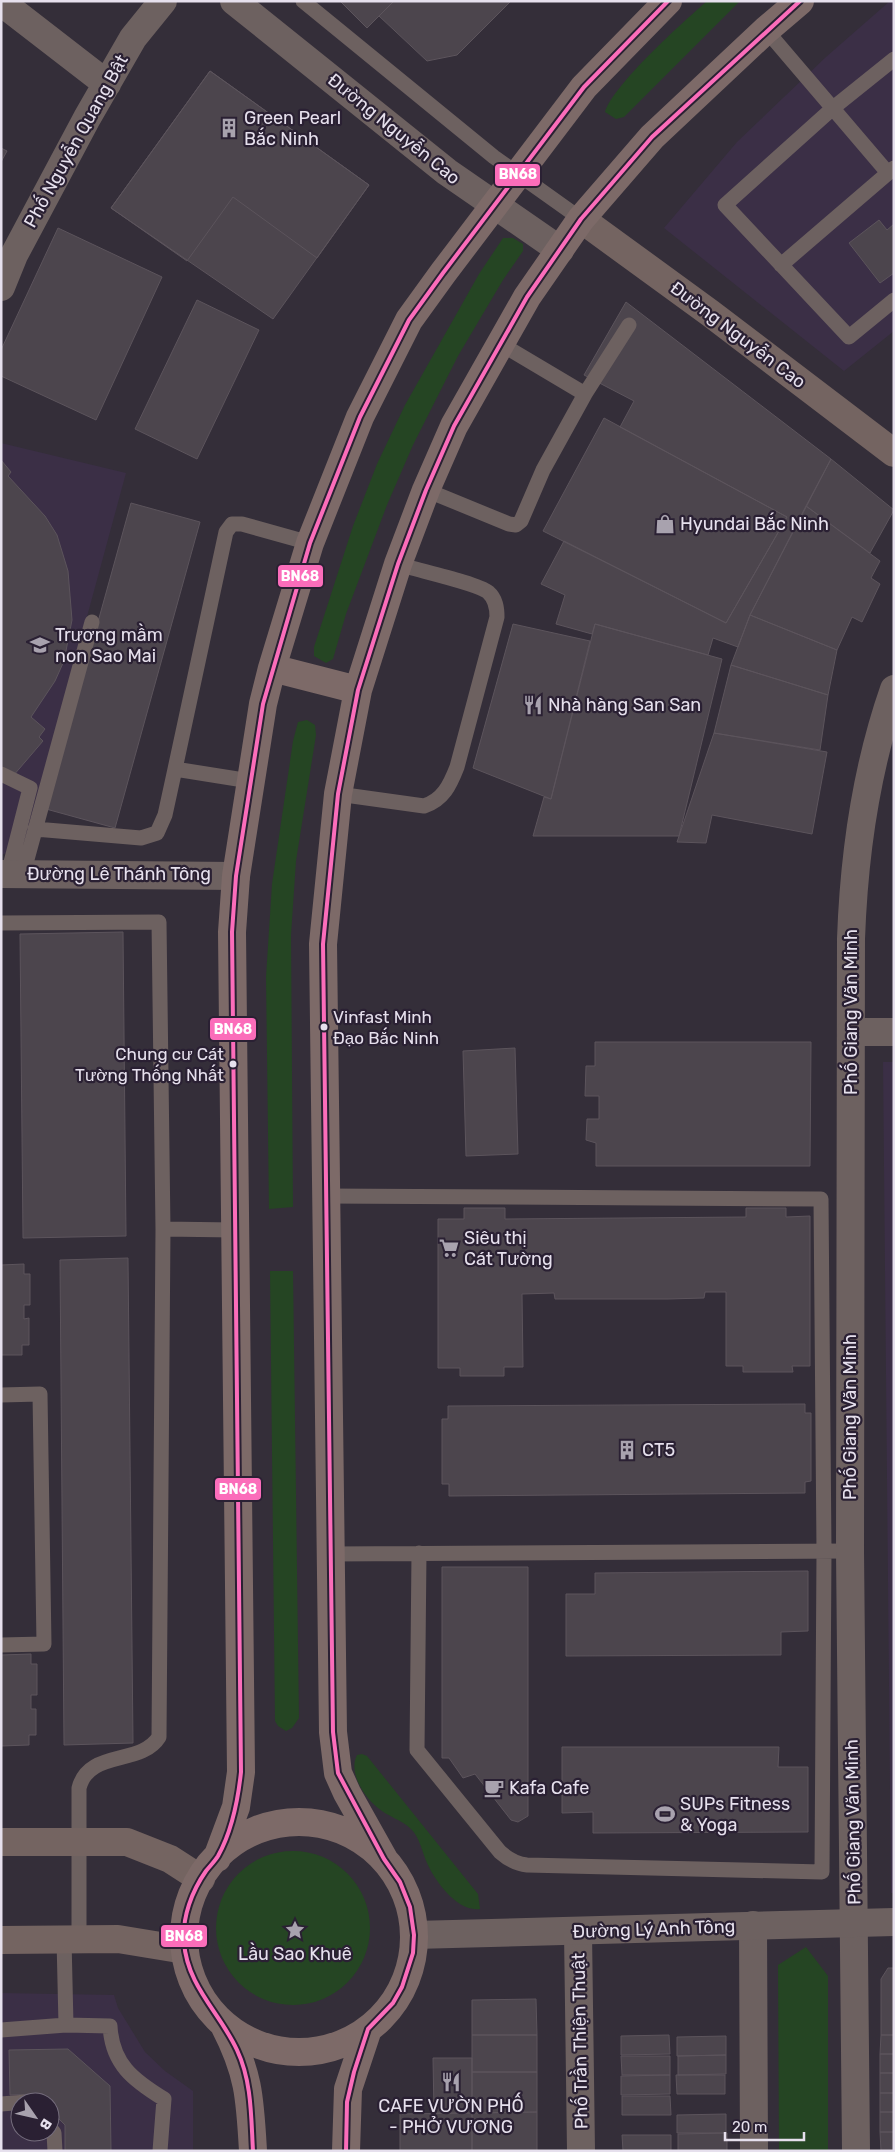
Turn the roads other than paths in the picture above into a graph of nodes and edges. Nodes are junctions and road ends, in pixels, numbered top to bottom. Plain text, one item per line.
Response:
1 (163, 1) edge
2 (234, 1) edge
3 (303, 1) edge
4 (668, 1) edge
5 (800, 1) edge
6 (1, 2) edge
7 (766, 30) junction
8 (894, 59) edge
9 (106, 84) junction
10 (833, 108) junction
11 (891, 171) edge
12 (517, 175) junction
13 (494, 205) junction
14 (581, 219) junction
15 (560, 250) junction
16 (781, 265) junction
17 (1, 288) edge
18 (894, 300) edge
19 (629, 325) dead end
20 (500, 344) junction
21 (585, 394) junction
22 (894, 453) edge
23 (426, 490) junction
24 (310, 543) junction
25 (398, 564) junction
26 (92, 622) dead end
27 (272, 668) junction
28 (894, 689) edge
29 (358, 690) junction
30 (176, 769) junction
31 (1, 774) edge
32 (250, 781) junction
33 (338, 794) junction
34 (35, 829) junction
35 (11, 874) edge
36 (236, 876) junction
37 (1, 923) edge
38 (851, 1032) junction
39 (894, 1032) edge
40 (324, 1196) junction
41 (163, 1229) junction
42 (235, 1230) junction
43 (1, 1395) edge
44 (824, 1551) junction
45 (850, 1551) junction
46 (419, 1553) junction
47 (330, 1554) junction
48 (1, 1645) edge
49 (80, 1841) junction
50 (1, 1842) edge
51 (217, 1858) junction
52 (384, 1859) junction
53 (201, 1879) junction
54 (894, 1922) edge
55 (854, 1923) junction
56 (753, 1925) junction
57 (578, 1932) junction
58 (414, 1935) junction
59 (72, 1939) junction
60 (1, 1940) edge
61 (185, 1950) junction
62 (66, 2025) junction
63 (224, 2025) junction
64 (368, 2029) junction
65 (1, 2030) edge
66 (160, 2151) edge
67 (253, 2151) edge
68 (346, 2151) edge
69 (581, 2151) edge
70 (754, 2151) edge
71 (856, 2151) edge

1 - 9 street, Phố Nguyễn Quang Bật
2 - 13 street, Đường Nguyễn Cao
3 - 12 lane
4 - 12 main road
5 - 7 main road
6 - 9 street
7 - 10 lane
7 - 14 main road
8 - 10 lane
9 - 17 street, Phố Nguyễn Quang Bật
10 - 11 lane
10 - 16 lane
11 - 16 lane
12 - 13 main road
12 - 14 lane
13 - 15 street, Đường Nguyễn Cao
13 - 24 main road
14 - 15 main road
14 - 22 main road, Đường Nguyễn Cao
15 - 20 main road
16 - 18 lane
19 - 21 lane
20 - 21 lane
20 - 23 main road
21 - 23 lane
23 - 25 main road
24 - 27 main road
24 - 30 lane
25 - 29 main road
25 - 33 lane
26 - 34 lane
27 - 29 main road
27 - 32 main road
28 - 38 street, Phố Giang Văn Minh
29 - 33 main road
30 - 32 lane
30 - 34 lane
31 - 35 lane
32 - 36 main road
33 - 40 main road
34 - 35 lane
35 - 36 street, Đường Lê Thánh Tông
36 - 42 main road
37 - 41 lane
38 - 39 street
38 - 45 street, Phố Giang Văn Minh
40 - 44 lane
40 - 47 main road
41 - 42 lane
41 - 49 lane
42 - 51 main road
43 - 48 lane
44 - 45 lane
44 - 46 lane
44 - 46 lane
45 - 55 street, Phố Giang Văn Minh
46 - 47 lane
47 - 52 main road
49 - 50 main road
49 - 53 main road
49 - 59 lane
51 - 52 main road
51 - 53 main road
52 - 58 main road
53 - 61 main road
54 - 55 street, Đường Lý Anh Tông
55 - 56 street, Đường Lý Anh Tông
55 - 71 street, Phố Giang Văn Minh
56 - 57 street, Đường Lý Anh Tông
56 - 70 street
57 - 58 street, Đường Lý Anh Tông
57 - 69 street, Phố Trần Thiện Thuật
58 - 64 main road
59 - 60 main road
59 - 61 main road
59 - 62 lane
61 - 63 main road
62 - 65 lane
62 - 66 lane
63 - 64 main road
63 - 67 main road
64 - 68 main road

